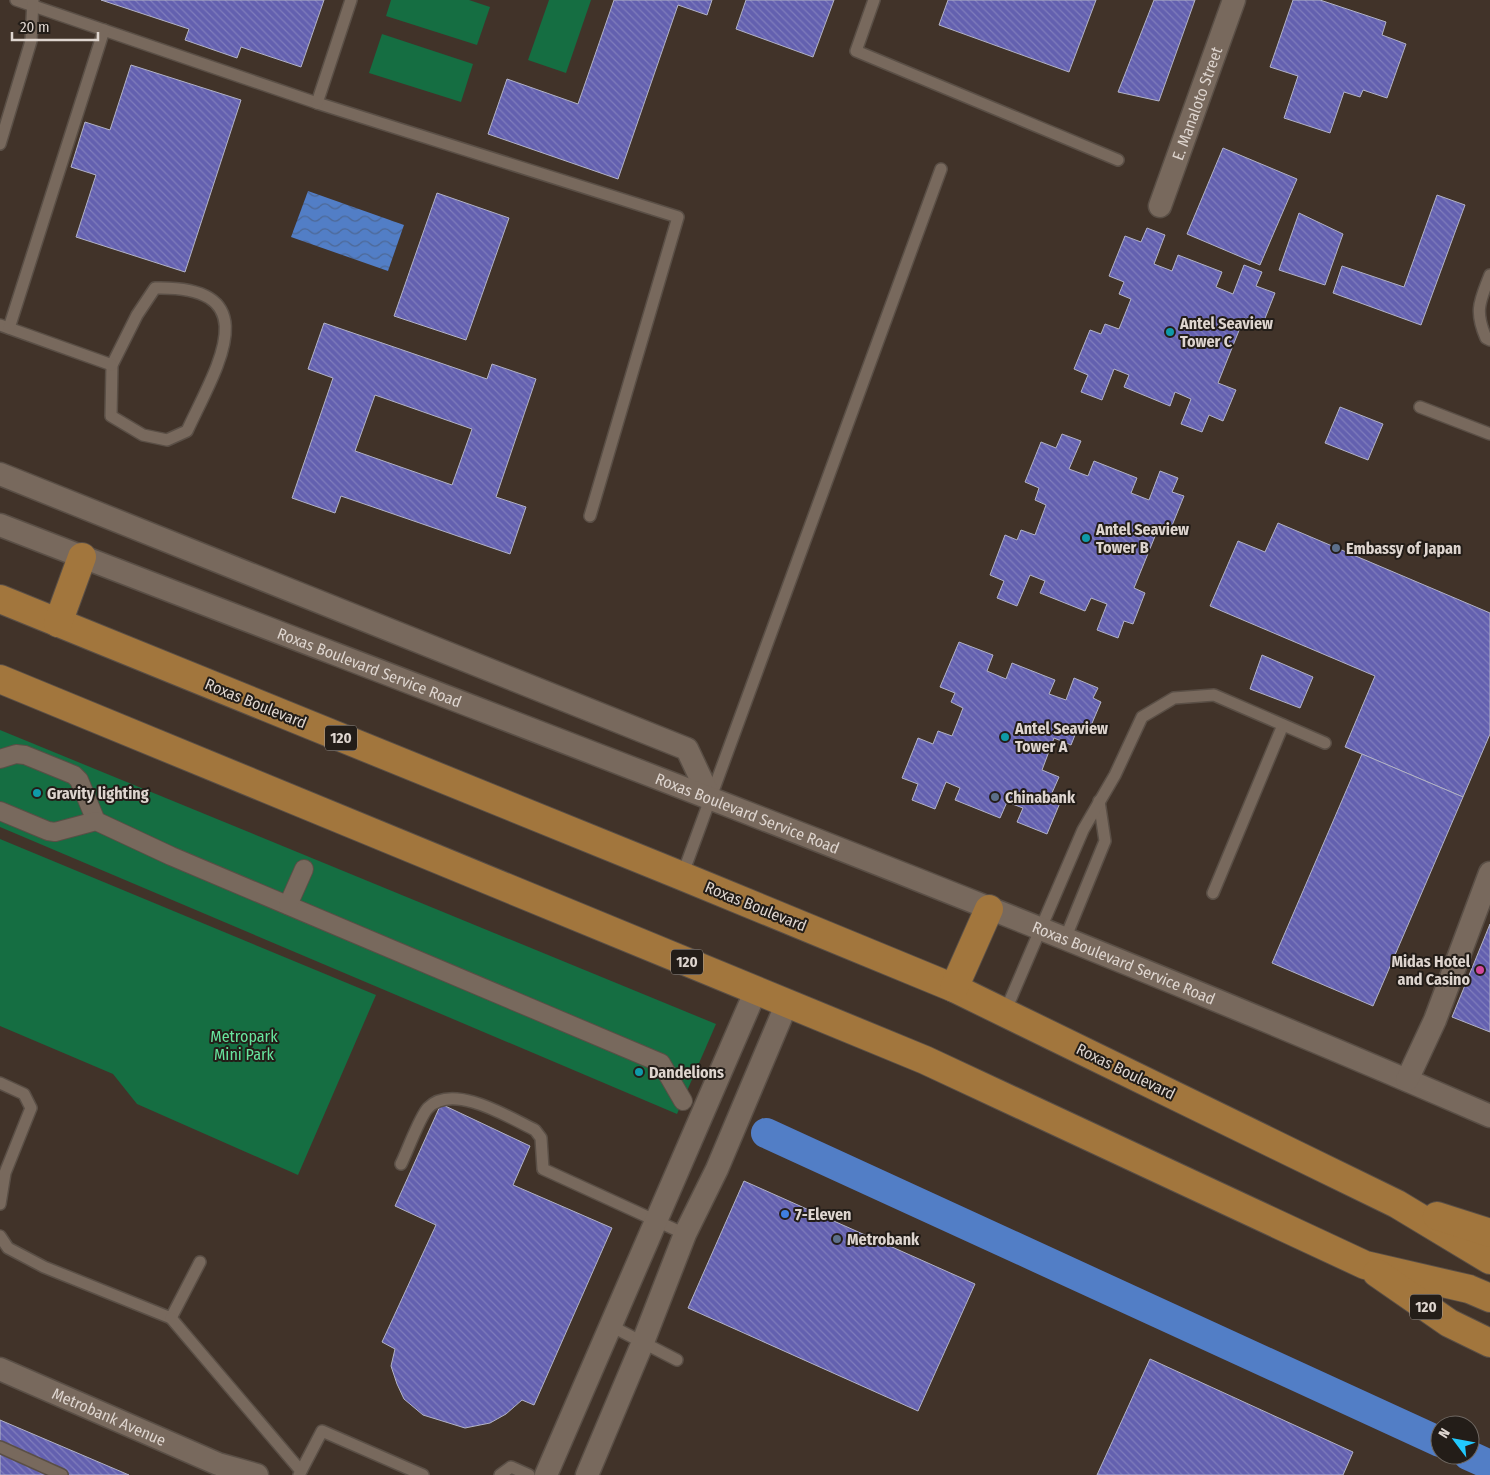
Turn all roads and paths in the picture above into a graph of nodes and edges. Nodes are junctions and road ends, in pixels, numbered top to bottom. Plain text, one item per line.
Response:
1 (16, 0) edge
2 (351, 0) edge
3 (874, 0) edge
4 (1234, 0) edge
5 (32, 3) edge
6 (104, 30) junction
7 (317, 103) junction
8 (0, 144) edge
9 (1118, 160) dead end
10 (941, 169) dead end
11 (1160, 206) dead end
12 (1490, 275) edge
13 (4, 326) edge
14 (1490, 340) edge
15 (112, 364) junction
16 (1420, 407) dead end
17 (1490, 434) edge
18 (0, 474) edge
19 (590, 516) dead end
20 (0, 525) edge
21 (82, 557) junction
22 (0, 599) edge
23 (58, 623) junction
24 (0, 679) edge
25 (1283, 725) junction
26 (1325, 743) dead end
27 (0, 759) edge
28 (710, 798) junction
29 (1099, 801) junction
30 (0, 811) edge
31 (96, 821) junction
32 (304, 870) dead end
33 (1490, 873) edge
34 (682, 876) junction
35 (1213, 893) dead end
36 (288, 905) junction
37 (989, 909) junction
38 (1041, 929) junction
39 (1065, 939) junction
40 (954, 988) junction
41 (756, 990) junction
42 (787, 1003) junction
43 (1005, 1012) junction
44 (1407, 1080) junction
45 (0, 1083) edge
46 (682, 1101) dead end
47 (1490, 1116) edge
48 (684, 1156) junction
49 (402, 1164) dead end
50 (717, 1169) junction
51 (0, 1204) edge
52 (1397, 1204) junction
53 (655, 1222) junction
54 (1490, 1233) edge
55 (685, 1234) junction
56 (0, 1236) edge
57 (1490, 1260) edge
58 (200, 1262) dead end
59 (1366, 1265) junction
60 (1490, 1298) edge
61 (172, 1318) junction
62 (611, 1326) junction
63 (644, 1342) junction
64 (1490, 1343) edge
65 (677, 1360) dead end
66 (0, 1369) edge
67 (0, 1447) edge
68 (226, 1470) edge
69 (300, 1473) edge
70 (62, 1475) edge
71 (257, 1475) edge
72 (424, 1475) edge
73 (500, 1475) edge
74 (529, 1475) edge
75 (546, 1475) edge
76 (587, 1475) edge

1 - 5 lane
2 - 7 lane
3 - 9 lane
4 - 11 street, E. Manaloto Street
5 - 6 lane
5 - 8 lane
6 - 7 lane
6 - 13 lane
7 - 19 lane
10 - 28 lane
12 - 14 lane
13 - 15 lane
15 - 15 lane
16 - 17 lane
18 - 28 street
20 - 21 street, Roxas Boulevard Service Road
21 - 23 highway
21 - 28 street, Roxas Boulevard Service Road
22 - 23 highway, Roxas Boulevard / 120
23 - 34 highway, Roxas Boulevard / 120
24 - 41 highway, 120
25 - 26 lane
25 - 29 lane
25 - 35 lane
27 - 31 street
28 - 34 lane
28 - 37 street, Roxas Boulevard Service Road
29 - 38 lane
29 - 39 lane
30 - 31 street
31 - 36 street
32 - 36 street
33 - 44 street
34 - 40 highway, Roxas Boulevard / 120
36 - 46 street
37 - 38 street, Roxas Boulevard Service Road
37 - 40 highway
38 - 39 street, Roxas Boulevard Service Road
38 - 43 lane
39 - 44 street, Roxas Boulevard Service Road
40 - 43 highway, Roxas Boulevard / 120
41 - 42 highway, 120
41 - 48 street
42 - 50 street
42 - 59 highway, 120
43 - 52 highway, Roxas Boulevard / 120
44 - 47 street, Roxas Boulevard Service Road
45 - 51 lane
48 - 50 street
48 - 53 street
49 - 53 lane
50 - 55 street
52 - 54 highway, 120
52 - 57 highway, Roxas Boulevard / 120
53 - 55 lane
53 - 62 street
55 - 63 street
56 - 61 lane
58 - 61 lane
59 - 60 highway, 120
59 - 64 highway, 120
61 - 69 lane
62 - 63 lane
62 - 75 street
63 - 65 lane
63 - 76 street
66 - 68 street, Metrobank Avenue
67 - 70 lane
68 - 71 street, Metrobank Avenue
69 - 72 lane
73 - 74 lane

